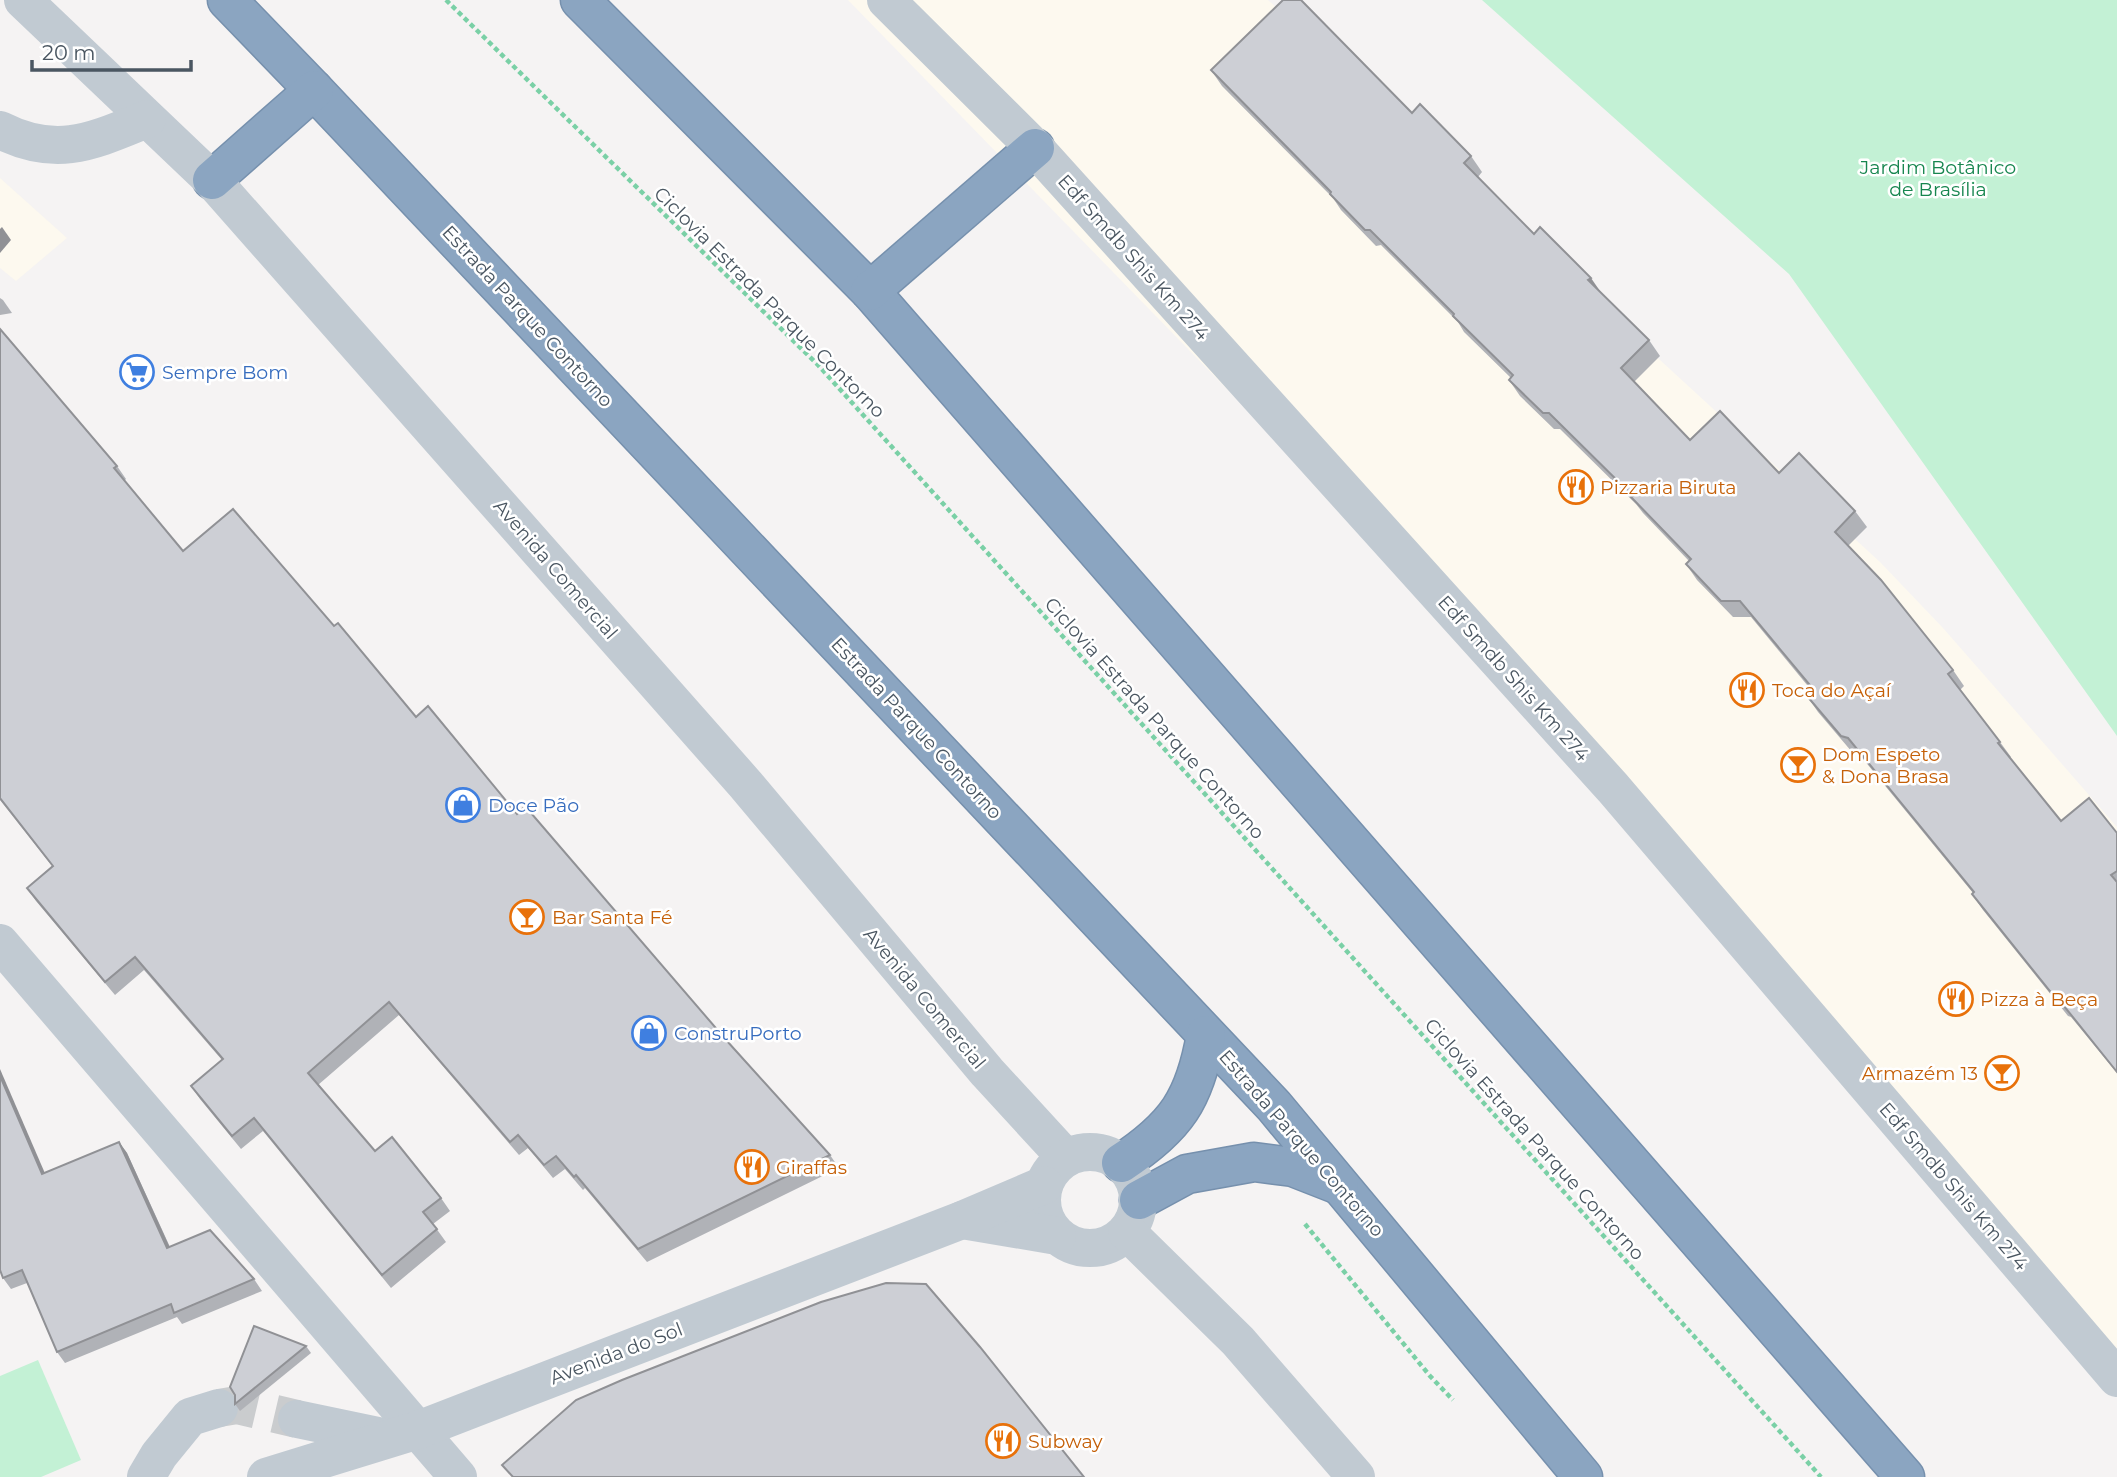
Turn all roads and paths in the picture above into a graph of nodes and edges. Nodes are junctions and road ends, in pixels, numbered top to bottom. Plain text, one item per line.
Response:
1 (23, 0) edge
2 (227, 0) edge
3 (446, 0) edge
4 (580, 0) edge
5 (886, 0) edge
6 (314, 90) junction
7 (147, 119) junction
8 (0, 130) edge
9 (1035, 148) junction
10 (212, 180) junction
11 (870, 291) junction
12 (0, 943) edge
13 (1206, 1034) junction
14 (1121, 1163) junction
15 (1055, 1171) junction
16 (1344, 1187) junction
17 (1133, 1216) junction
18 (962, 1220) junction
19 (1057, 1236) junction
20 (2117, 1378) edge
21 (219, 1408) tunnel mouth
22 (297, 1419) tunnel mouth
23 (404, 1434) junction
24 (145, 1477) edge
25 (266, 1477) edge
26 (458, 1477) edge
27 (1356, 1477) edge
28 (1583, 1477) edge
29 (1821, 1477) edge
30 (1905, 1477) edge

1 - 7 street, Avenida Comercial
2 - 6 highway, Estrada Parque Contorno
3 - 29 path, Ciclovia Estrada Parque Contorno
4 - 11 highway
5 - 9 street, Edf Smdb Shis Km 274
6 - 10 highway
6 - 13 highway, Estrada Parque Contorno
7 - 8 street
7 - 10 street, Avenida Comercial
9 - 11 highway
9 - 20 street, Edf Smdb Shis Km 274
10 - 15 street, Avenida Comercial
11 - 30 highway
12 - 23 street
13 - 14 highway
13 - 16 highway, Estrada Parque Contorno
14 - 15 street
14 - 17 street
15 - 18 street, Avenida do Sol
15 - 19 street
16 - 17 highway
16 - 28 highway, Estrada Parque Contorno
17 - 19 street
17 - 27 street
18 - 19 street
18 - 23 street, Avenida do Sol
21 - 24 street
22 - 23 street
23 - 25 street, Avenida do Sol
23 - 26 street

